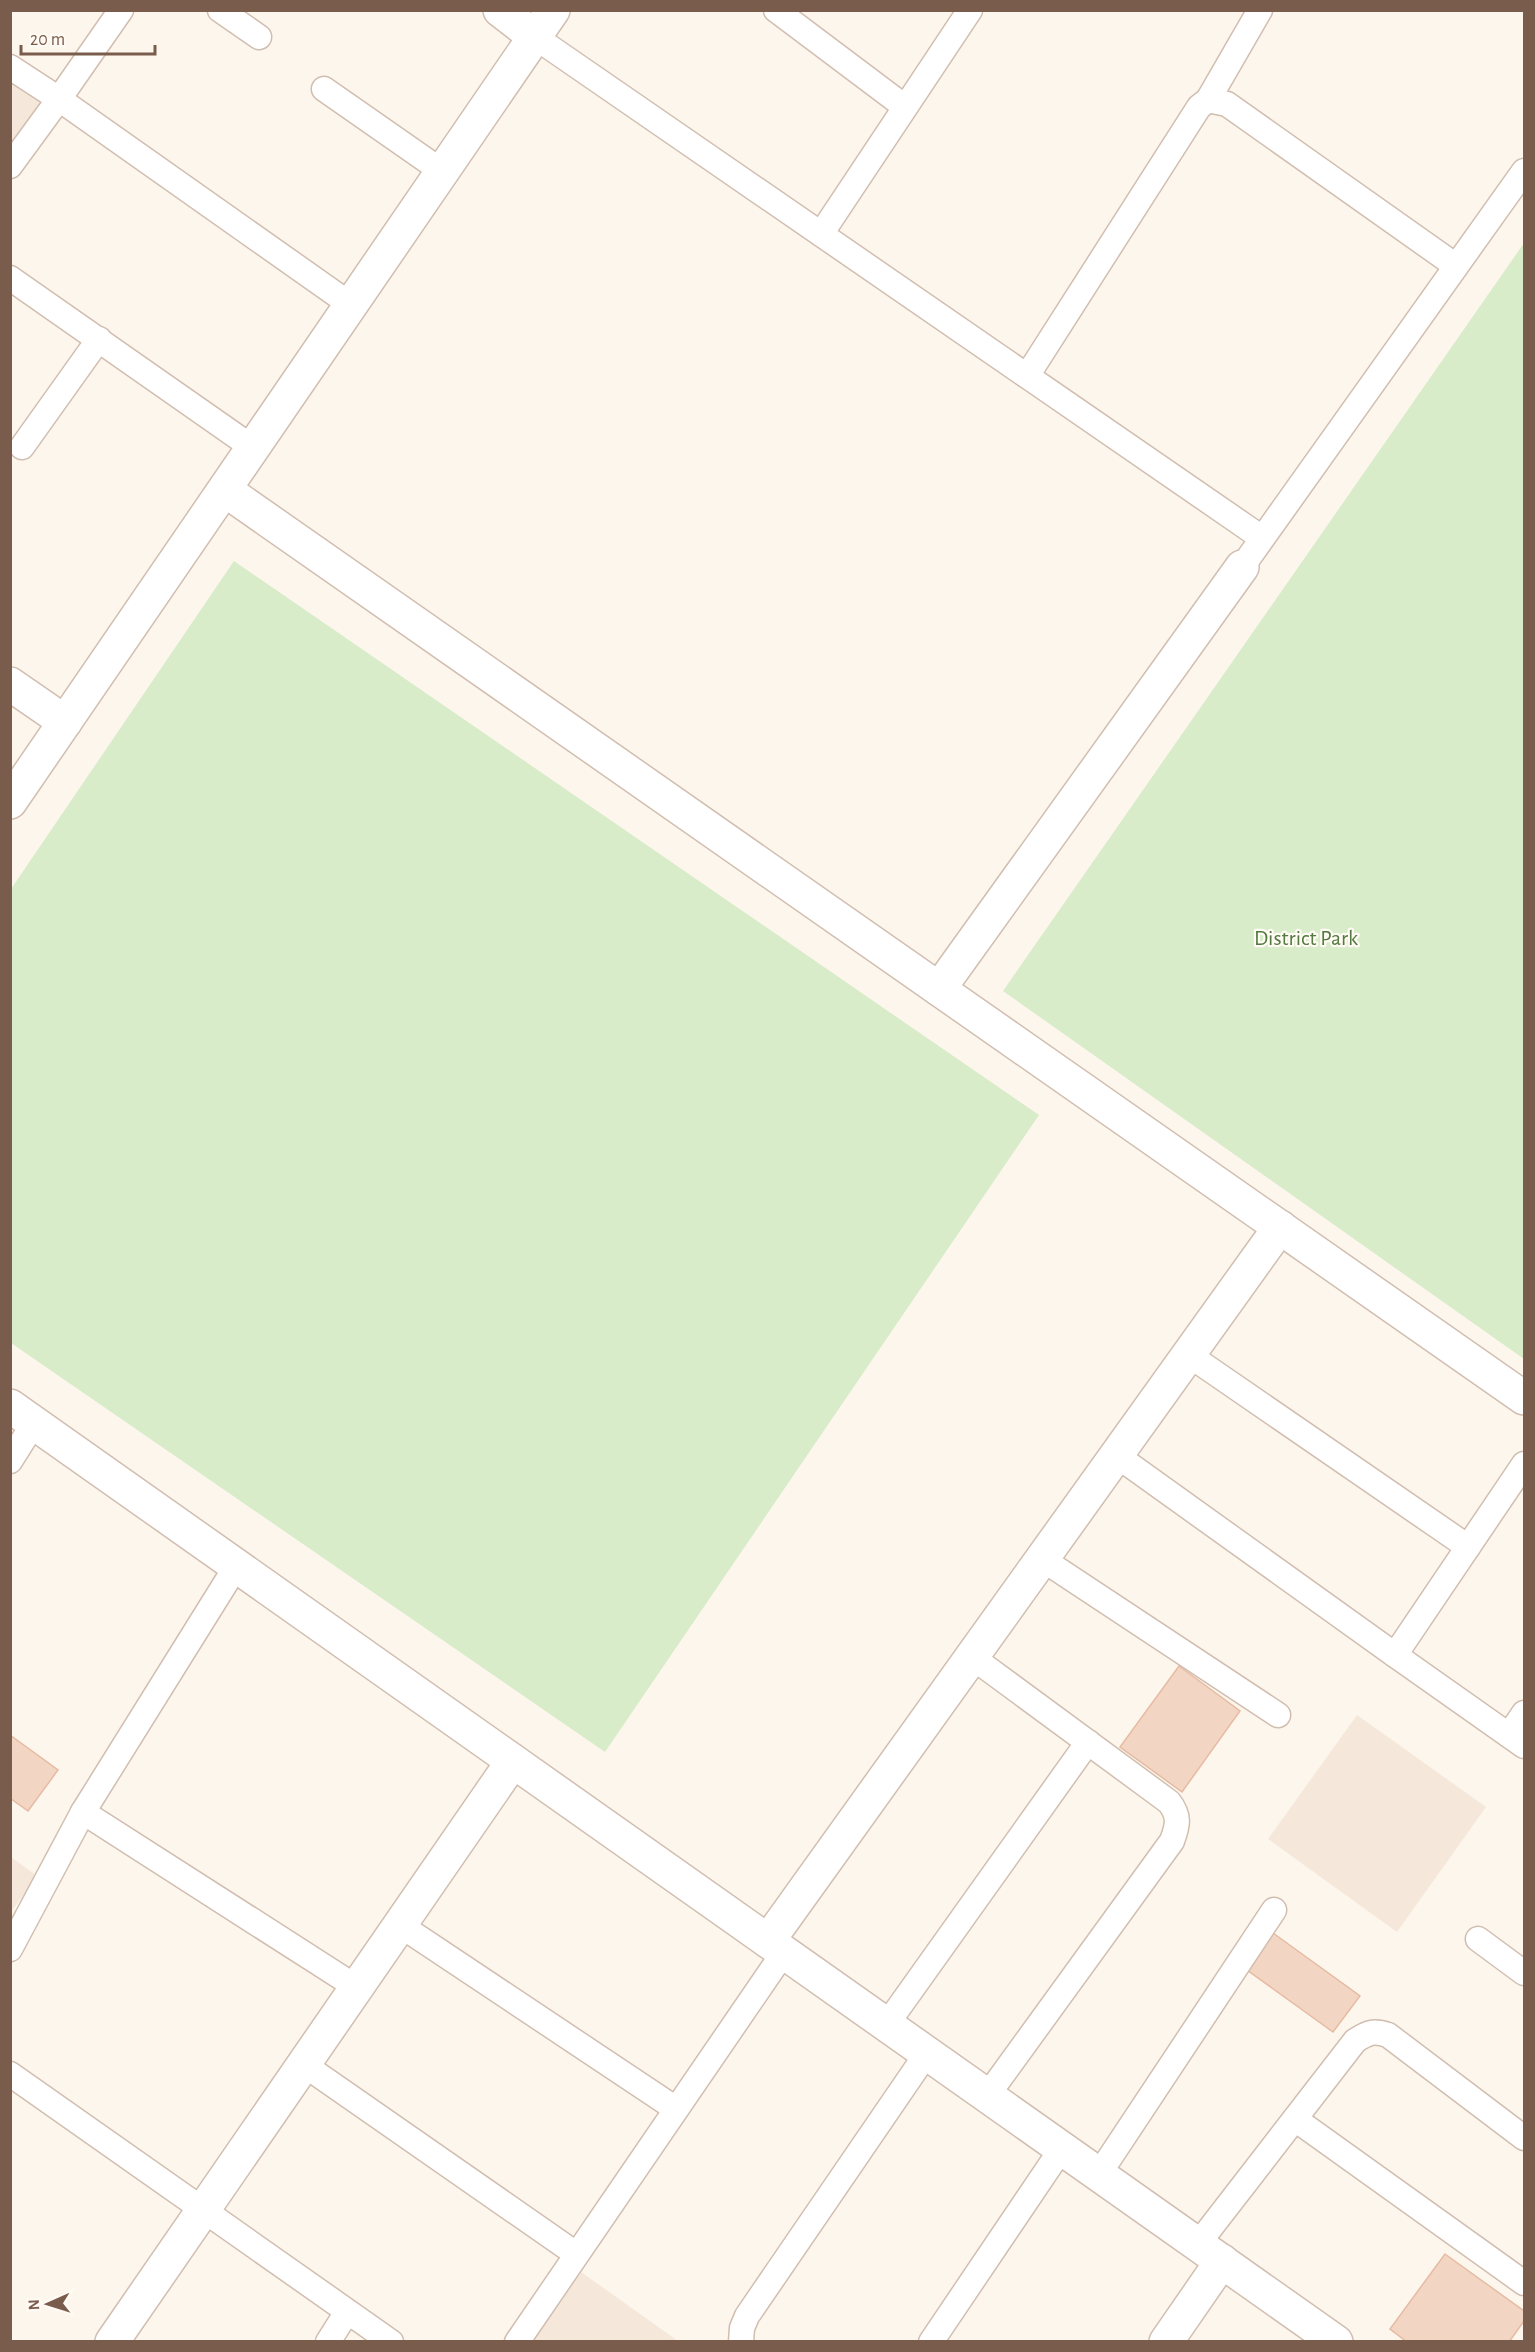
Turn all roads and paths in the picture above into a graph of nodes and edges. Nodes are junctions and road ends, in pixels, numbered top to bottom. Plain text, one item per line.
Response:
1 (121, 10) edge
2 (220, 10) edge
3 (500, 10) edge
4 (776, 10) edge
5 (970, 10) edge
6 (1260, 10) edge
7 (544, 24) edge
8 (259, 37) dead end
9 (10, 67) edge
10 (324, 89) dead end
11 (59, 99) junction
12 (1208, 100) junction
13 (905, 107) junction
14 (10, 166) edge
15 (1524, 171) edge
16 (443, 172) junction
17 (821, 234) junction
18 (1456, 266) junction
19 (10, 278) edge
20 (351, 305) junction
21 (99, 339) junction
22 (1027, 376) junction
23 (22, 447) dead end
24 (254, 448) junction
25 (225, 489) junction
26 (1262, 538) junction
27 (1242, 567) joint
28 (10, 684) edge
29 (65, 722) junction
30 (10, 802) edge
31 (939, 989) junction
32 (1280, 1227) junction
33 (1189, 1355) junction
34 (1524, 1398) edge
35 (22, 1415) edge
36 (1116, 1455) junction
37 (10, 1461) edge
38 (1524, 1464) edge
39 (1468, 1547) junction
40 (1042, 1559) junction
41 (237, 1565) junction
42 (1395, 1654) junction
43 (972, 1657) junction
44 (1524, 1713) edge
45 (1278, 1715) dead end
46 (1517, 1740) edge
47 (1088, 1742) junction
48 (513, 1761) junction
49 (83, 1812) junction
50 (1274, 1910) dead end
51 (400, 1925) junction
52 (1478, 1939) dead end
53 (776, 1946) junction
54 (10, 1949) edge
55 (1524, 1973) edge
56 (356, 1987) junction
57 (887, 2025) junction
58 (927, 2053) junction
59 (303, 2064) junction
60 (10, 2074) edge
61 (987, 2096) junction
62 (676, 2109) junction
63 (1295, 2119) junction
64 (1524, 2138) edge
65 (1062, 2148) junction
66 (1099, 2174) junction
67 (202, 2210) junction
68 (1210, 2253) junction
69 (576, 2254) junction
70 (1524, 2283) edge
71 (348, 2312) junction
72 (112, 2342) edge
73 (328, 2342) edge
74 (391, 2342) edge
75 (517, 2342) edge
76 (741, 2342) edge
77 (932, 2342) edge
78 (1166, 2342) edge
79 (1336, 2342) edge

1 - 11 lane
2 - 8 lane
3 - 7 street
4 - 13 lane
5 - 13 lane
6 - 12 lane
7 - 16 street
7 - 17 lane
9 - 11 lane
10 - 16 lane
11 - 14 lane
11 - 20 lane
12 - 18 lane
12 - 22 lane
13 - 17 lane
15 - 18 lane
16 - 20 street
17 - 22 lane
18 - 26 lane
19 - 21 lane
20 - 24 street
21 - 23 lane
21 - 24 lane
22 - 26 lane
24 - 25 street
25 - 29 street
25 - 31 street
26 - 27 lane
27 - 31 street
28 - 29 street
29 - 30 street
31 - 32 street
32 - 33 street
32 - 34 street
33 - 36 street
33 - 39 lane
35 - 37 lane
35 - 41 street
36 - 40 street
36 - 42 lane
38 - 39 lane
39 - 42 lane
40 - 43 street
40 - 45 lane
41 - 48 street
41 - 49 lane
42 - 46 lane
43 - 47 lane
43 - 53 street
44 - 46 lane
47 - 57 lane
47 - 61 lane
48 - 51 street
48 - 53 street
49 - 54 lane
49 - 56 lane
50 - 66 lane
51 - 56 street
51 - 62 lane
52 - 55 lane
53 - 57 street
53 - 62 lane
56 - 59 street
57 - 58 street
58 - 61 street
58 - 76 lane
59 - 67 street
59 - 69 lane
60 - 67 lane
61 - 65 street
62 - 69 lane
63 - 64 lane
63 - 68 lane
63 - 70 lane
65 - 66 street
65 - 77 lane
66 - 68 street
67 - 71 lane
67 - 72 street
68 - 78 street
68 - 79 street
69 - 75 lane
71 - 73 lane
71 - 74 lane

